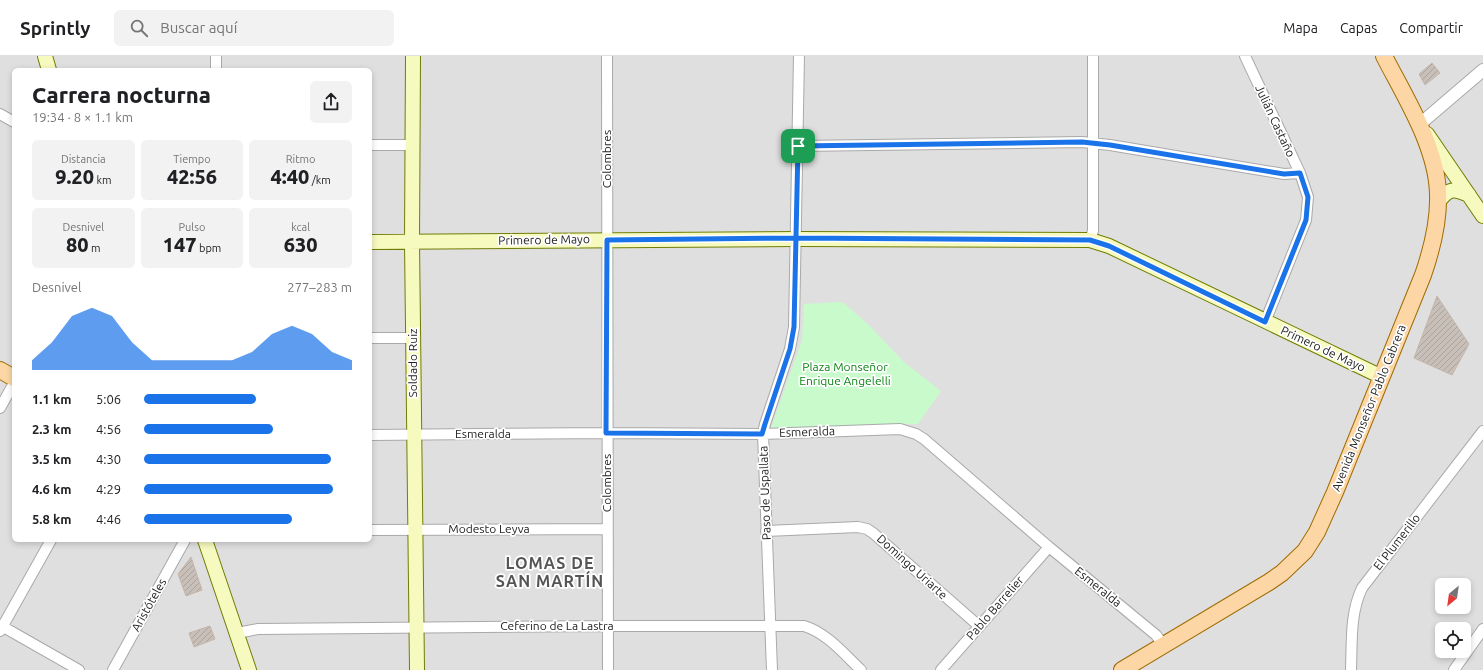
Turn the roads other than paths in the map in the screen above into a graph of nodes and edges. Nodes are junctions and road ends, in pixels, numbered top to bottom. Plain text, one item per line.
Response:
1 (45, 56) edge
2 (216, 56) edge
3 (413, 56) edge
4 (607, 56) edge
5 (799, 56) edge
6 (1093, 56) edge
7 (1245, 56) edge
8 (1384, 56) edge
9 (48, 68) edge
10 (216, 68) edge
11 (1483, 70) edge
12 (0, 114) edge
13 (12, 121) edge
14 (1420, 124) junction
15 (1094, 143) junction
16 (372, 145) edge
17 (412, 145) junction
18 (798, 146) junction
19 (1300, 173) junction
20 (1469, 195) junction
21 (1438, 202) junction
22 (1483, 216) edge
23 (796, 238) junction
24 (607, 240) junction
25 (1090, 240) junction
26 (372, 242) edge
27 (412, 242) junction
28 (1265, 322) junction
29 (372, 338) edge
30 (413, 338) junction
31 (0, 370) edge
32 (12, 377) edge
33 (1382, 378) junction
34 (12, 387) edge
35 (0, 408) edge
36 (1483, 431) edge
37 (606, 433) junction
38 (372, 434) edge
39 (762, 434) junction
40 (413, 435) junction
41 (415, 529) junction
42 (607, 529) junction
43 (372, 530) edge
44 (766, 531) junction
45 (50, 542) edge
46 (184, 542) edge
47 (209, 543) edge
48 (1049, 547) junction
49 (607, 626) junction
50 (770, 626) junction
51 (979, 626) junction
52 (417, 627) junction
53 (1, 628) edge
54 (1483, 630) edge
55 (237, 633) junction
56 (1164, 646) junction
57 (1459, 668) edge
58 (80, 670) edge
59 (113, 670) edge
60 (249, 670) edge
61 (417, 670) edge
62 (608, 670) edge
63 (772, 670) edge
64 (861, 670) edge
65 (941, 670) edge
66 (1122, 670) edge
67 (1351, 670) edge

1 - 9 main road
2 - 10 street
3 - 17 main road, Soldado Ruiz
4 - 24 street, Colombres
5 - 18 street, Paso de Uspallata
6 - 15 street
7 - 19 street, Julián Castaño
8 - 14 main road, Avenida Monseñor Pablo Cabrera
11 - 14 street
12 - 13 street
14 - 20 main road
14 - 21 main road, Avenida Monseñor Pablo Cabrera
15 - 18 street
15 - 19 street
15 - 25 street
16 - 17 street
17 - 27 main road, Soldado Ruiz
18 - 23 street, Paso de Uspallata
19 - 28 street, Julián Castaño
20 - 21 main road
20 - 22 main road
21 - 33 main road, Avenida Monseñor Pablo Cabrera
23 - 24 main road, Primero de Mayo
23 - 25 main road, Primero de Mayo
23 - 39 street, Paso de Uspallata
24 - 27 main road, Primero de Mayo
24 - 37 street, Colombres
25 - 28 main road, Primero de Mayo
26 - 27 main road, Primero de Mayo
27 - 30 main road, Soldado Ruiz
28 - 33 main road, Primero de Mayo
29 - 30 street
30 - 40 main road, Soldado Ruiz
31 - 32 main road
33 - 56 main road, Avenida Monseñor Pablo Cabrera
34 - 35 street
36 - 67 street, El Plumerillo
37 - 39 street, Esmeralda
37 - 40 street, Esmeralda
37 - 42 street, Colombres
38 - 40 street, Esmeralda
39 - 44 street, Paso de Uspallata
39 - 48 street, Esmeralda
40 - 41 main road, Soldado Ruiz
41 - 42 street, Modesto Leyva
41 - 43 street, Modesto Leyva
41 - 52 main road, Soldado Ruiz
42 - 49 street, Colombres
44 - 50 street, Paso de Uspallata
44 - 51 street, Domingo Uriarte
45 - 53 street
46 - 59 street, Aristóteles
47 - 55 main road
48 - 51 street, Pablo Barrelier
48 - 56 street, Esmeralda
49 - 50 street, Ceferino de La Lastra
49 - 52 street, Ceferino de La Lastra
49 - 62 street, Colombres
50 - 63 street, Paso de Uspallata
50 - 64 street, Ceferino de La Lastra
51 - 65 street, Pablo Barrelier
52 - 55 street, Ceferino de La Lastra
52 - 61 main road, Soldado Ruiz
53 - 58 street
54 - 57 street
55 - 60 main road
56 - 66 main road, Avenida Monseñor Pablo Cabrera

